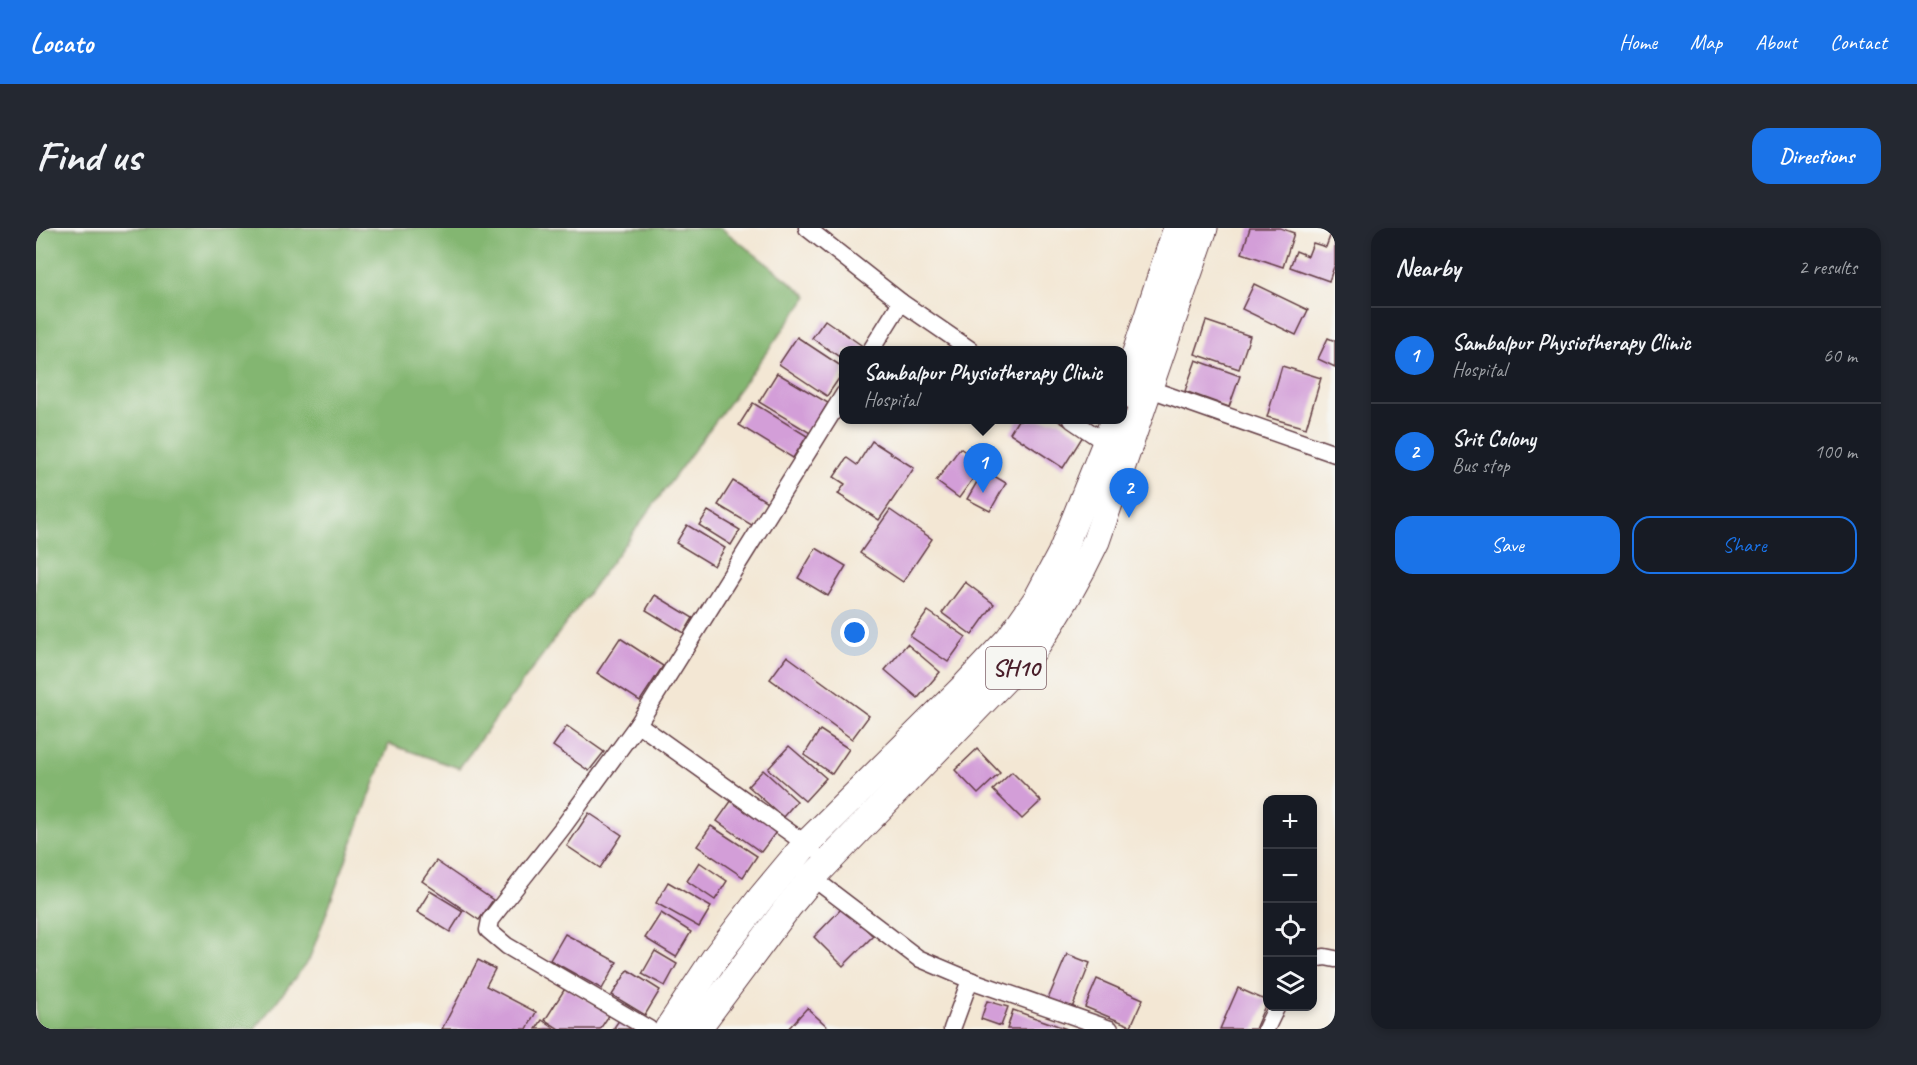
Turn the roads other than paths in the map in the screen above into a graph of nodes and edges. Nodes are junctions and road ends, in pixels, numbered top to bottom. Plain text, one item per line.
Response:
1 (807, 228) edge
2 (1177, 228) edge
3 (1204, 228) edge
4 (901, 302) junction
5 (874, 346) edge
6 (964, 346) edge
7 (1127, 380) edge
8 (1150, 389) junction
9 (839, 400) edge
10 (1086, 424) edge
11 (1110, 431) edge
12 (1335, 454) edge
13 (638, 724) junction
14 (810, 861) junction
15 (1317, 958) edge
16 (1335, 959) edge
17 (970, 980) junction
18 (1275, 1011) edge
19 (649, 1029) edge
20 (668, 1029) edge
21 (697, 1029) edge
22 (951, 1029) edge
23 (1110, 1029) edge
24 (1266, 1029) edge

1 - 4 street
2 - 7 main road
3 - 8 main road, SH10
4 - 5 street
4 - 6 street
8 - 12 street
8 - 14 main road, SH10
9 - 13 street
10 - 11 street
11 - 14 main road, SH10
13 - 14 street
13 - 19 street
14 - 17 street
14 - 20 main road, SH10
14 - 21 main road, SH10
15 - 16 street
17 - 22 street
17 - 23 street
18 - 24 street

